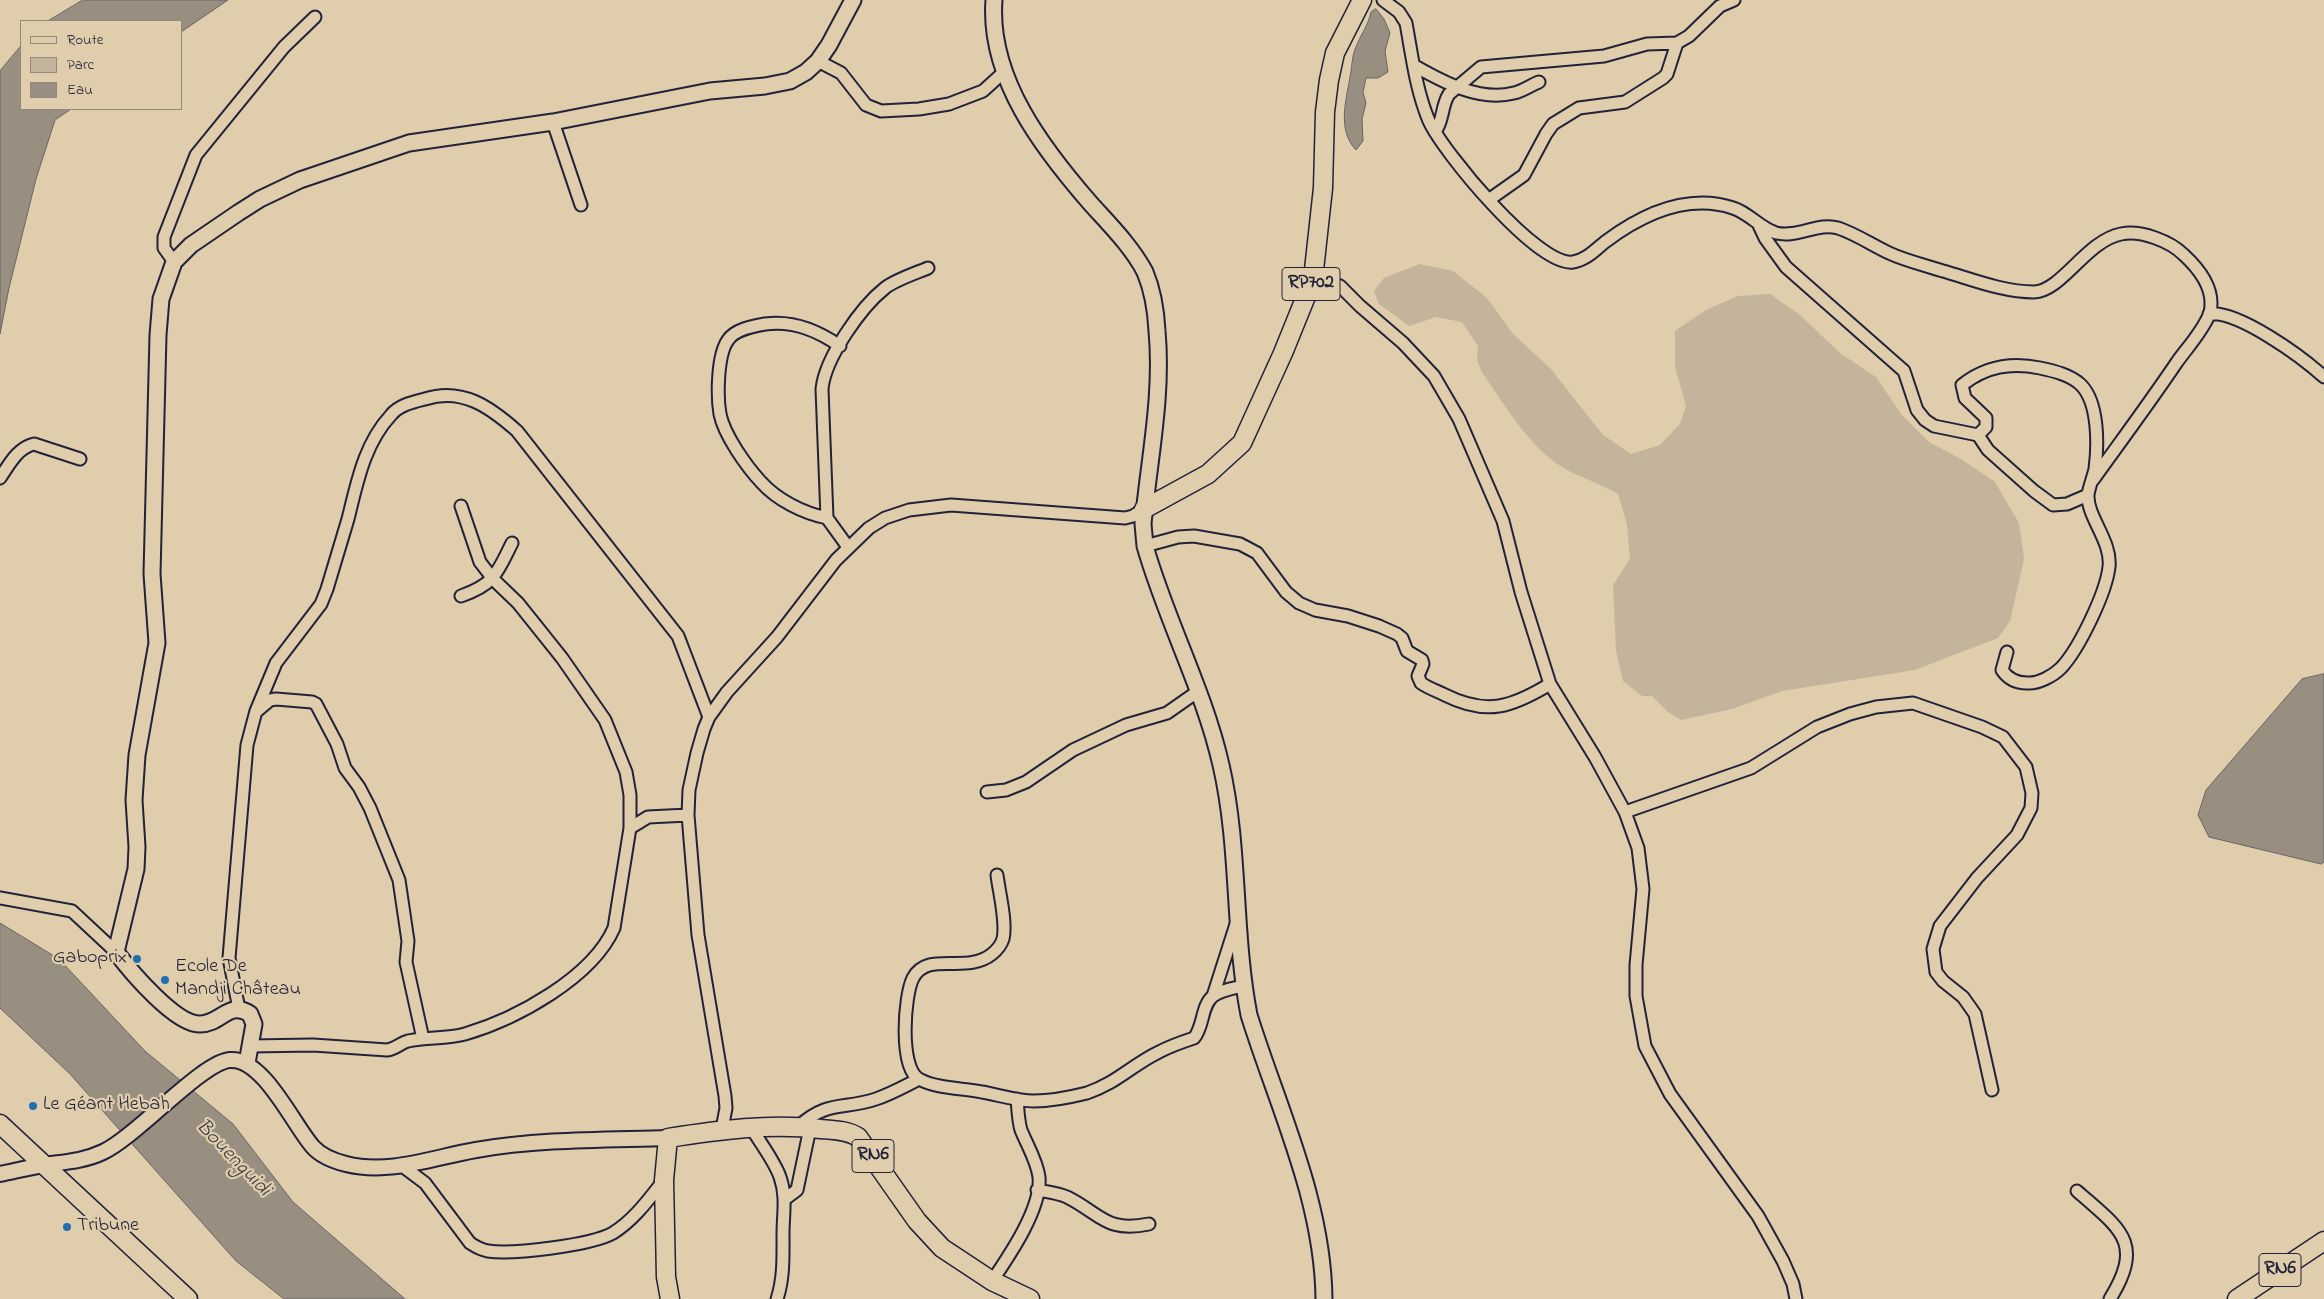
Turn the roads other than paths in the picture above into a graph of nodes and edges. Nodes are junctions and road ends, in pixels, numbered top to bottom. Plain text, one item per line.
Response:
1 (853, 0) edge
2 (994, 0) edge
3 (1362, 0) edge
4 (1383, 0) edge
5 (1734, 0) edge
6 (315, 17) dead end
7 (1677, 43) junction
8 (818, 61) junction
9 (1414, 66) junction
10 (1005, 71) junction
11 (1539, 82) dead end
12 (1456, 86) junction
13 (553, 122) junction
14 (1435, 132) junction
15 (1490, 199) junction
16 (581, 205) dead end
17 (1758, 223) junction
18 (174, 262) junction
19 (928, 268) dead end
20 (1313, 279) junction
21 (2210, 314) junction
22 (840, 346) junction
23 (2324, 377) edge
24 (1978, 435) junction
25 (80, 459) dead end
26 (0, 478) edge
27 (2093, 480) junction
28 (2088, 495) junction
29 (461, 506) dead end
30 (1144, 509) junction
31 (827, 518) junction
32 (512, 543) dead end
33 (1145, 546) junction
34 (848, 547) junction
35 (493, 579) junction
36 (461, 596) dead end
37 (2007, 652) dead end
38 (1550, 684) junction
39 (1197, 692) junction
40 (256, 711) junction
41 (709, 718) junction
42 (988, 792) dead end
43 (629, 811) junction
44 (1625, 812) junction
45 (688, 815) junction
46 (648, 817) junction
47 (630, 828) junction
48 (997, 875) dead end
49 (0, 898) edge
50 (1237, 919) junction
51 (116, 952) junction
52 (1243, 986) junction
53 (1213, 996) junction
54 (239, 1009) junction
55 (423, 1039) junction
56 (250, 1046) junction
57 (247, 1063) junction
58 (919, 1079) junction
59 (1992, 1090) dead end
60 (1017, 1099) junction
61 (0, 1124) edge
62 (751, 1127) junction
63 (805, 1127) junction
64 (722, 1129) junction
65 (668, 1138) junction
66 (43, 1165) junction
67 (401, 1165) junction
68 (0, 1174) edge
69 (664, 1180) junction
70 (1037, 1190) junction
71 (2077, 1191) dead end
72 (785, 1199) junction
73 (1149, 1224) dead end
74 (2324, 1241) edge
75 (992, 1280) junction
76 (188, 1299) edge
77 (670, 1299) edge
78 (777, 1299) edge
79 (1030, 1299) edge
80 (1324, 1299) edge
81 (1796, 1299) edge
82 (2110, 1299) edge
83 (2237, 1299) edge

1 - 8 main road
2 - 10 main road
3 - 20 main road, RP702
4 - 9 street
5 - 7 street
6 - 18 street
7 - 12 street
7 - 15 street
8 - 10 street
8 - 13 main road
9 - 12 street
9 - 14 street
10 - 30 main road
11 - 12 street
12 - 14 street
13 - 16 street
13 - 18 main road
14 - 15 street
15 - 17 street
17 - 21 street
17 - 24 street
18 - 51 main road
19 - 22 street
20 - 30 main road, RP702
20 - 38 street
21 - 23 street
21 - 27 street
22 - 31 street
22 - 31 street
24 - 27 street
24 - 28 street
25 - 26 street
27 - 28 street
28 - 37 street
29 - 35 street
30 - 33 main road
30 - 34 street
31 - 34 street
32 - 35 street
33 - 38 street
33 - 39 main road
34 - 41 street
35 - 36 street
35 - 43 street
38 - 44 street
39 - 42 street
39 - 50 main road
40 - 41 street
40 - 54 street
40 - 55 street
41 - 45 street
43 - 46 street
43 - 47 street
44 - 59 street
44 - 81 street
45 - 46 street
45 - 64 street
46 - 47 street
47 - 55 street
48 - 58 street
49 - 51 street
50 - 52 main road
50 - 53 street
51 - 54 main road
52 - 53 street
52 - 80 main road
53 - 60 street
54 - 56 main road
55 - 56 street
56 - 57 main road
57 - 66 street
57 - 67 street
58 - 60 street
58 - 63 street
60 - 70 street
61 - 66 main road
62 - 63 main road, RN6
62 - 64 main road, RN6
62 - 72 street
63 - 72 street
63 - 75 main road, RN6
64 - 65 main road, RN6
65 - 67 street
65 - 69 main road
66 - 68 street
66 - 76 main road
67 - 69 street
69 - 77 main road
70 - 73 street
70 - 75 street
71 - 82 street
72 - 78 street
74 - 83 main road, RN6
75 - 79 main road, RN6

